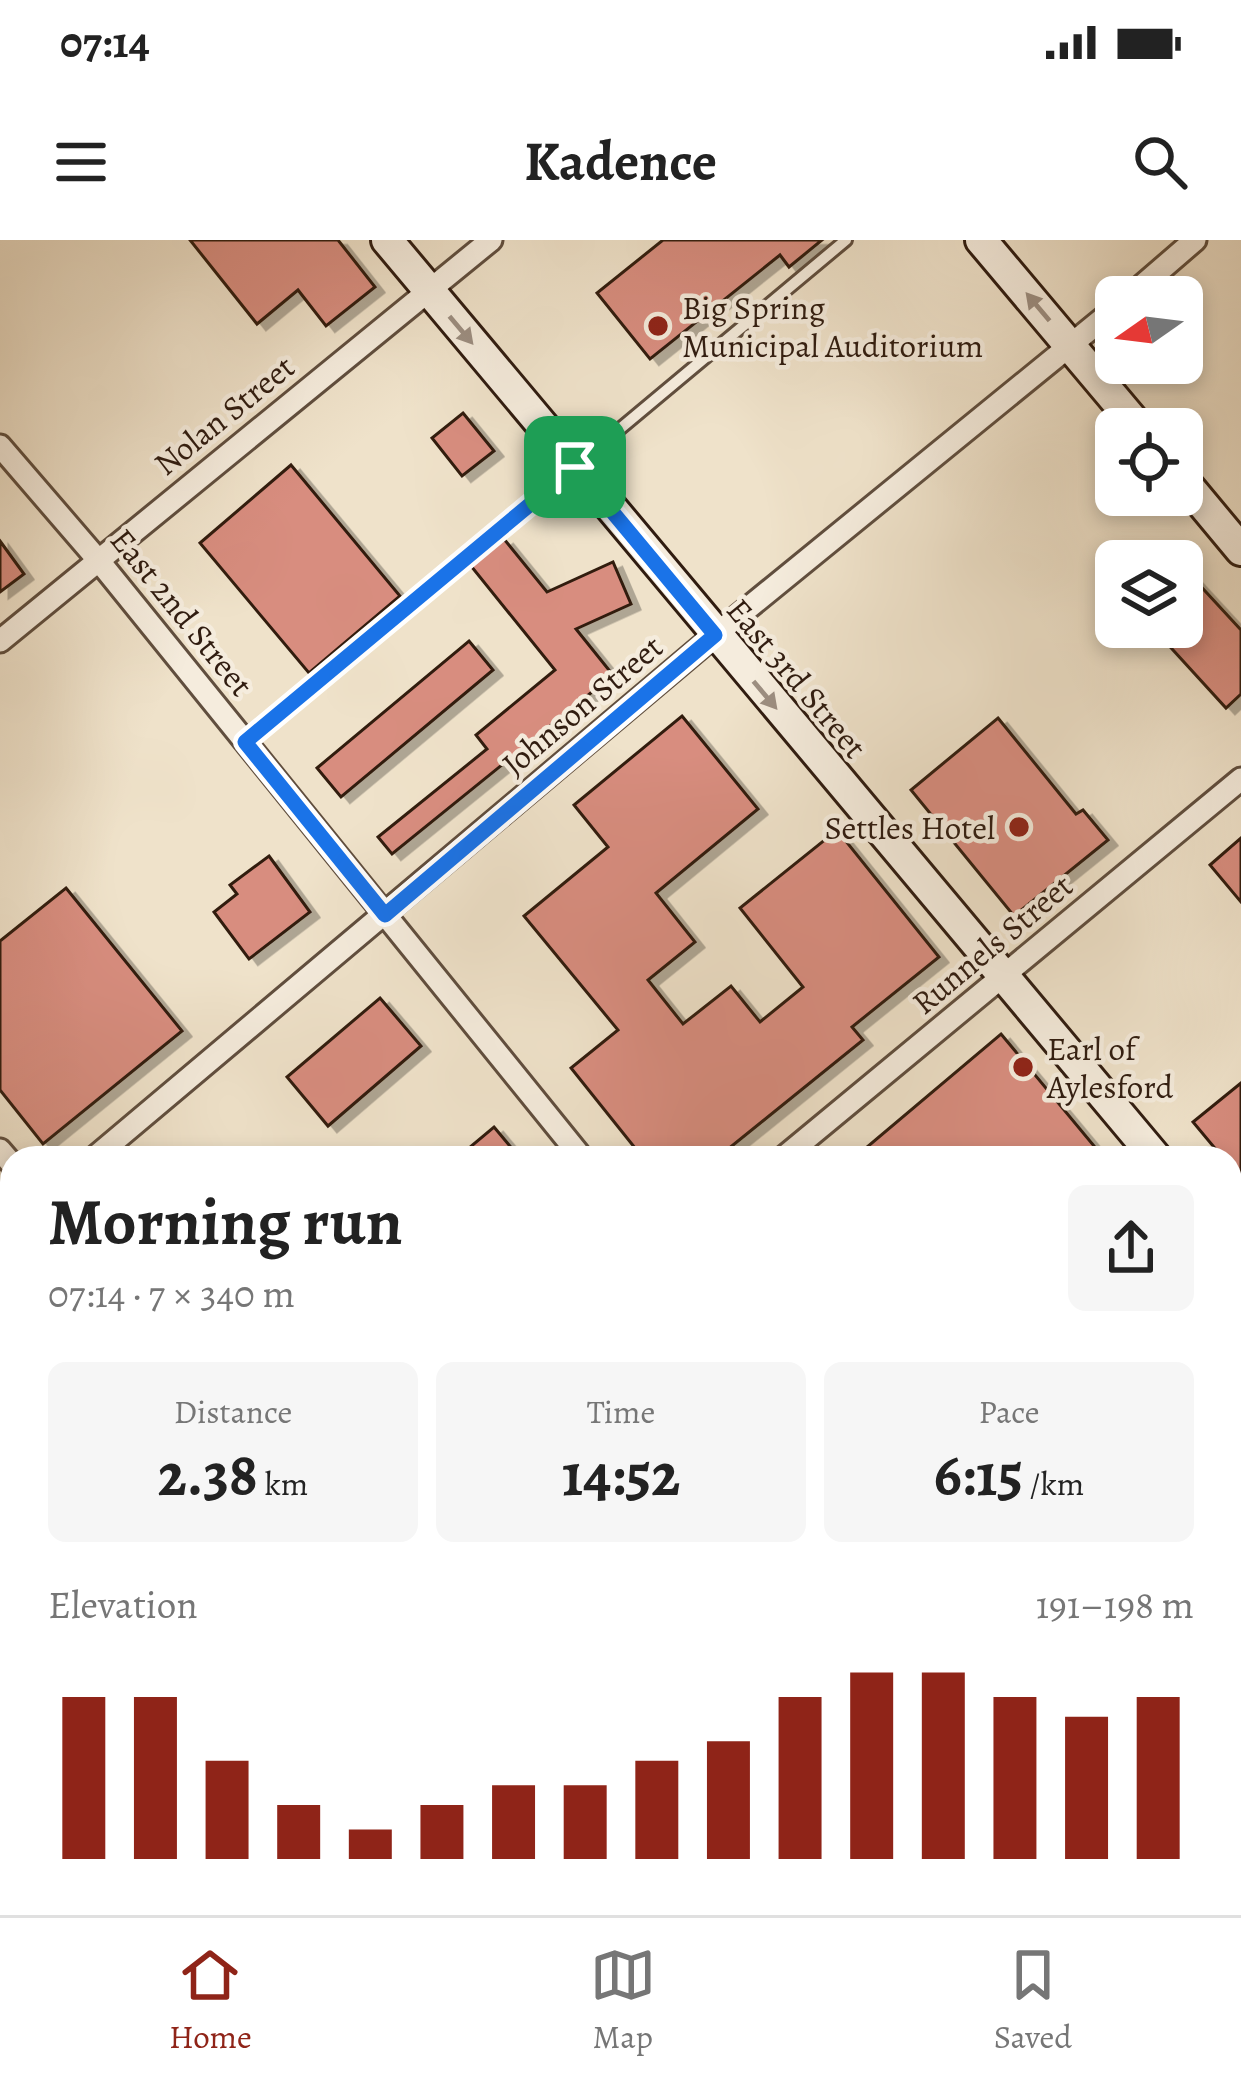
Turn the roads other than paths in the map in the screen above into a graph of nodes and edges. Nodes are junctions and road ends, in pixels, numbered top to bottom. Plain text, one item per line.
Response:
1 (387, 240) edge
2 (491, 240) edge
3 (846, 240) edge
4 (981, 240) edge
5 (1195, 240) edge
6 (1153, 276) edge
7 (428, 290) junction
8 (1095, 326) edge
9 (1072, 346) junction
10 (1123, 408) edge
11 (0, 446) edge
12 (575, 467) junction
13 (1203, 504) edge
14 (1241, 550) edge
15 (99, 561) junction
16 (715, 635) junction
17 (0, 641) edge
18 (245, 742) junction
19 (1241, 779) edge
20 (385, 915) junction
21 (1003, 980) junction
22 (108, 1146) edge
23 (572, 1146) edge
24 (798, 1146) edge
25 (1146, 1146) edge

1 - 7 main road, East 3rd Street
2 - 7 street, Nolan Street
3 - 12 lane
9 -> 4 main road
5 - 6 street
7 -> 12 main road, East 3rd Street
7 - 15 street, Nolan Street
8 - 9 street, Johnson Street
9 - 10 main road
9 - 16 street, Johnson Street
11 - 15 street, East 2nd Street
12 - 16 main road, East 3rd Street
12 - 18 lane
13 - 14 main road
15 - 17 street, Nolan Street
15 - 18 street, East 2nd Street
16 - 20 street, Johnson Street
16 -> 21 main road, East 3rd Street
18 - 20 street, East 2nd Street
19 - 21 street, Runnels Street
20 - 22 street, Johnson Street
20 - 23 street, East 2nd Street
21 - 24 street, Runnels Street
21 - 25 main road, East 3rd Street

